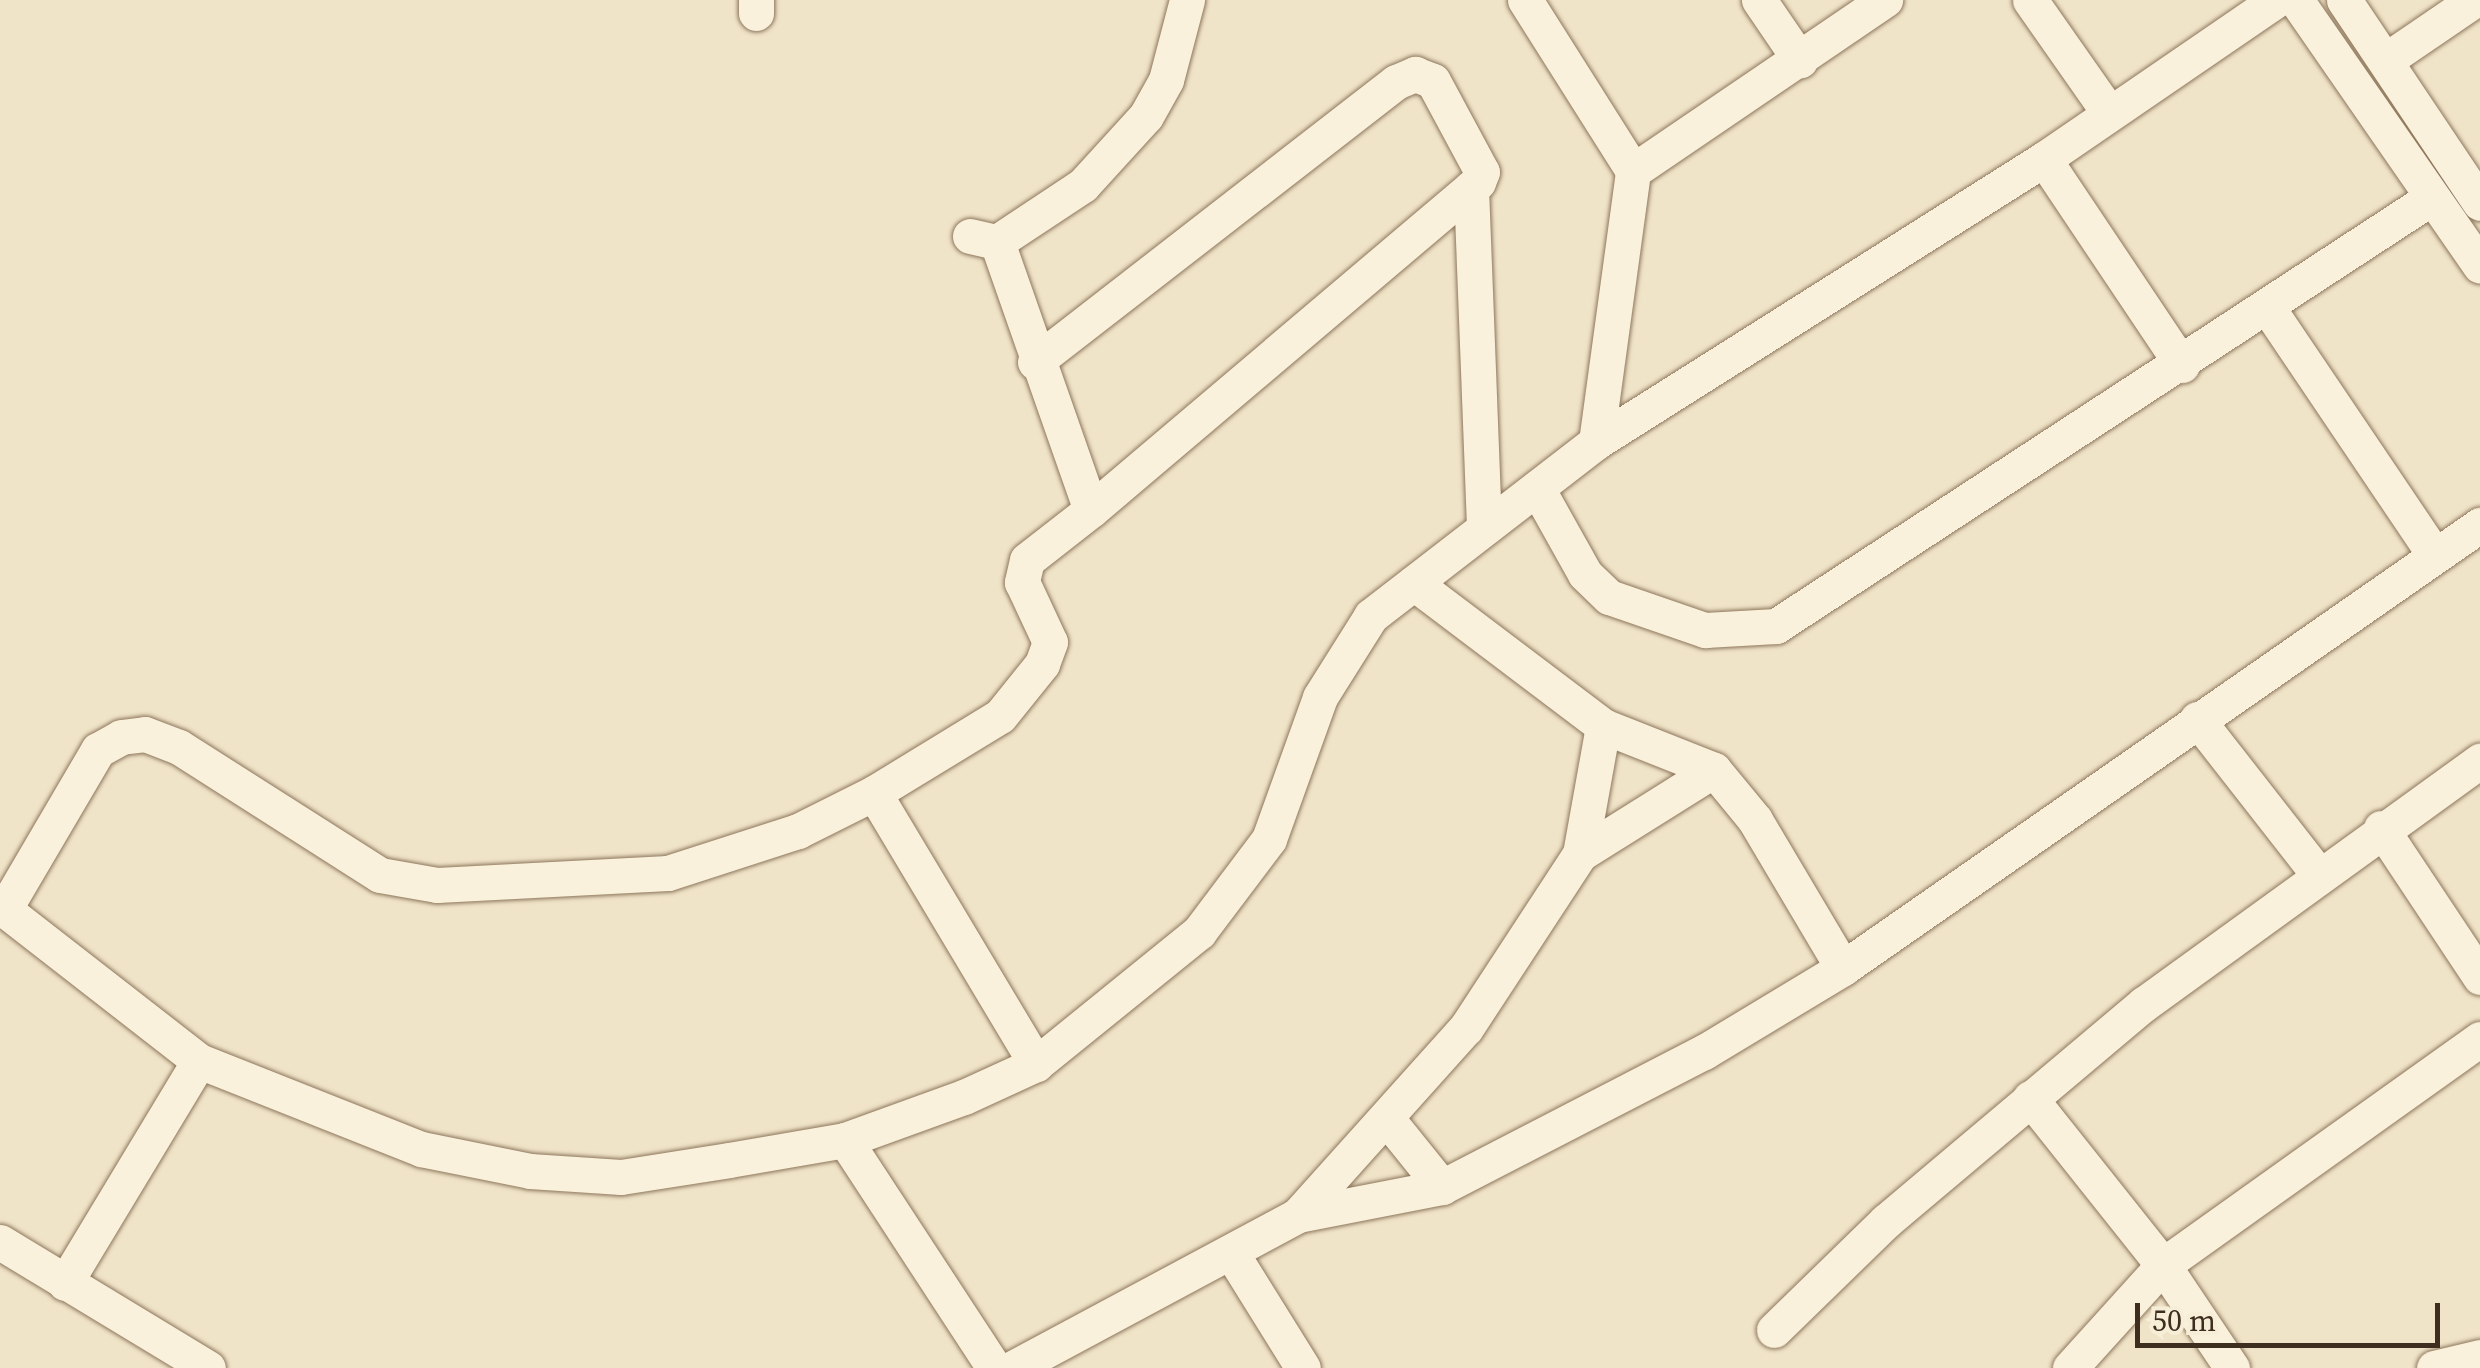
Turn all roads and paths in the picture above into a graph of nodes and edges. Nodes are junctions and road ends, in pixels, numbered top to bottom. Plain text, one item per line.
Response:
1 (1187, 0) edge
2 (1525, 0) edge
3 (1759, 0) edge
4 (1886, 0) edge
5 (2030, 0) edge
6 (2276, 0) edge
7 (2296, 0) edge
8 (2344, 0) edge
9 (2474, 0) edge
10 (1800, 60) junction
11 (2386, 60) junction
12 (2108, 114) junction
13 (2044, 159) junction
14 (1633, 172) junction
15 (1471, 188) junction
16 (2431, 198) junction
17 (2480, 202) edge
18 (2476, 251) edge
19 (2268, 308) junction
20 (1035, 362) junction
21 (2182, 365) junction
22 (1596, 442) junction
23 (1537, 488) junction
24 (1091, 510) junction
25 (2480, 524) edge
26 (1484, 528) junction
27 (2434, 554) junction
28 (1414, 583) junction
29 (2197, 719) junction
30 (1603, 726) junction
31 (2480, 761) edge
32 (1714, 770) junction
33 (874, 793) junction
34 (2381, 828) junction
35 (1580, 854) junction
36 (2318, 874) junction
37 (2, 908) edge
38 (1843, 968) junction
39 (2480, 978) edge
40 (2480, 1040) edge
41 (199, 1061) junction
42 (1036, 1064) junction
43 (2030, 1098) junction
44 (1388, 1120) junction
45 (845, 1140) junction
46 (1442, 1188) junction
47 (1298, 1215) junction
48 (0, 1242) edge
49 (1232, 1254) junction
50 (2164, 1265) junction
51 (65, 1283) junction
52 (1774, 1330) dead end
53 (2480, 1357) edge
54 (208, 1368) edge
55 (994, 1368) edge
56 (1013, 1368) edge
57 (1303, 1368) edge
58 (2070, 1368) edge
59 (2232, 1368) edge
60 (2434, 1368) edge

1 - 20 street
2 - 14 street
3 - 10 street
4 - 10 street
5 - 12 street
6 - 12 street
7 - 16 street
8 - 11 street
9 - 11 street
10 - 14 street
11 - 17 street
12 - 13 street
13 - 21 street
13 - 22 street
14 - 22 street
15 - 20 street
15 - 24 street
15 - 26 street
16 - 18 street
16 - 19 street
19 - 21 street
19 - 27 street
20 - 24 street
21 - 23 street
22 - 23 street
23 - 26 street
24 - 33 street
25 - 27 street
26 - 28 street
27 - 29 street
28 - 30 street
28 - 42 street
29 - 36 street
29 - 38 street
30 - 32 street
30 - 35 street
31 - 34 street
32 - 35 street
32 - 38 street
33 - 37 street
33 - 42 street
34 - 36 street
34 - 39 street
35 - 44 street
36 - 43 street
37 - 41 street
38 - 46 street
40 - 50 street
41 - 45 street
41 - 51 street
42 - 45 street
43 - 50 street
43 - 52 street
44 - 46 street
44 - 47 street
45 - 55 street
46 - 47 street
47 - 49 street
48 - 51 street
49 - 56 street
49 - 57 street
50 - 58 street
50 - 59 street
51 - 54 street
53 - 60 street

